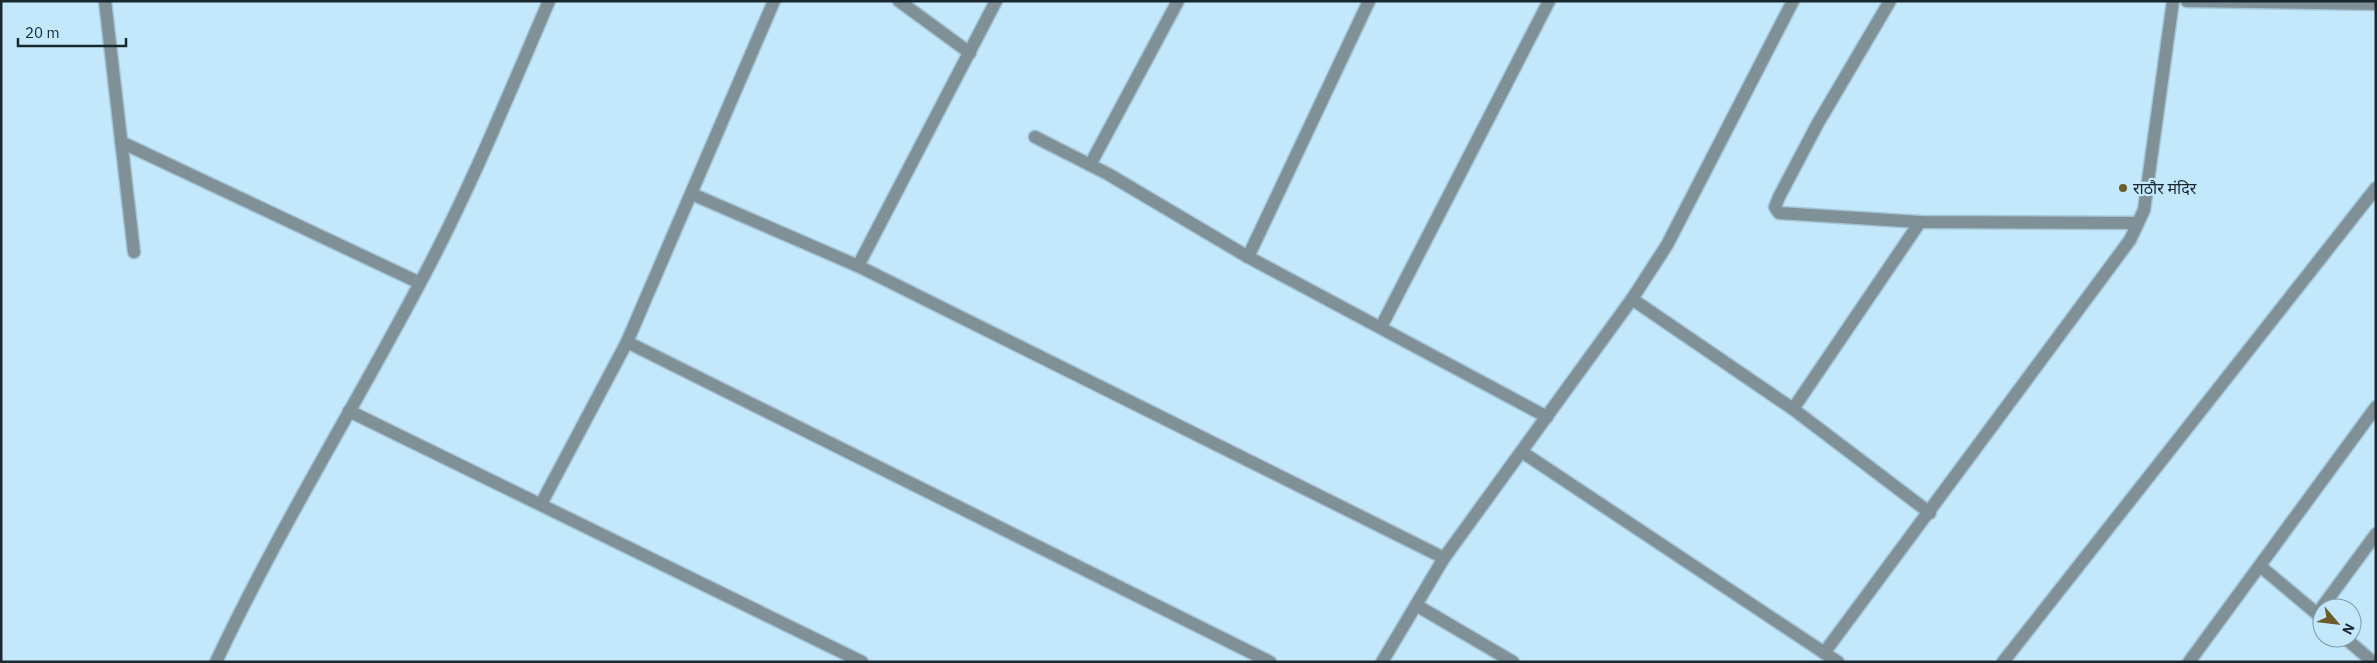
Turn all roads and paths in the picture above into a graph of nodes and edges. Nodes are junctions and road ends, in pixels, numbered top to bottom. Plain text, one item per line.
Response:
1 (105, 1) edge
2 (549, 1) edge
3 (774, 1) edge
4 (899, 1) edge
5 (996, 1) edge
6 (1178, 1) edge
7 (1369, 1) edge
8 (1549, 1) edge
9 (1793, 1) edge
10 (1890, 1) edge
11 (2173, 1) edge
12 (2187, 1) edge
13 (2376, 4) edge
14 (970, 53) junction
15 (1035, 137) dead end
16 (121, 142) junction
17 (1090, 165) junction
18 (2376, 188) edge
19 (692, 194) junction
20 (1920, 222) junction
21 (2138, 223) junction
22 (134, 252) dead end
23 (1248, 257) junction
24 (858, 266) junction
25 (420, 283) junction
26 (1632, 299) junction
27 (1381, 327) junction
28 (627, 342) junction
29 (2376, 407) edge
30 (1793, 409) junction
31 (349, 411) junction
32 (1547, 417) junction
33 (1522, 452) junction
34 (541, 504) junction
35 (1930, 513) junction
36 (2376, 534) edge
37 (1444, 558) junction
38 (2260, 566) junction
39 (2332, 598) edge
40 (1416, 605) junction
41 (2312, 609) edge
42 (2357, 648) edge
43 (1824, 653) junction
44 (216, 662) edge
45 (862, 662) edge
46 (1270, 662) edge
47 (1382, 662) edge
48 (1512, 662) edge
49 (1838, 662) edge
50 (2003, 662) edge
51 (2189, 662) edge
52 (2373, 662) edge

1 - 16 street
2 - 25 street
3 - 19 street
4 - 14 street
5 - 14 street
6 - 17 street
7 - 23 street
8 - 27 street
9 - 26 street
10 - 20 street
11 - 21 street
12 - 13 street
14 - 24 street
15 - 17 street
16 - 22 street
16 - 25 street
17 - 23 street
18 - 50 street
19 - 24 street
19 - 28 street
20 - 21 street
20 - 30 street
21 - 35 street
23 - 27 street
24 - 37 street
25 - 31 street
26 - 30 street
26 - 32 street
27 - 32 street
28 - 34 street
28 - 46 street
29 - 38 street
30 - 35 street
31 - 34 street
31 - 44 street
32 - 33 street
33 - 37 street
33 - 43 street
34 - 45 street
35 - 43 street
36 - 39 street
37 - 40 street
38 - 41 street
38 - 51 street
40 - 47 street
40 - 48 street
42 - 52 street
43 - 49 street

